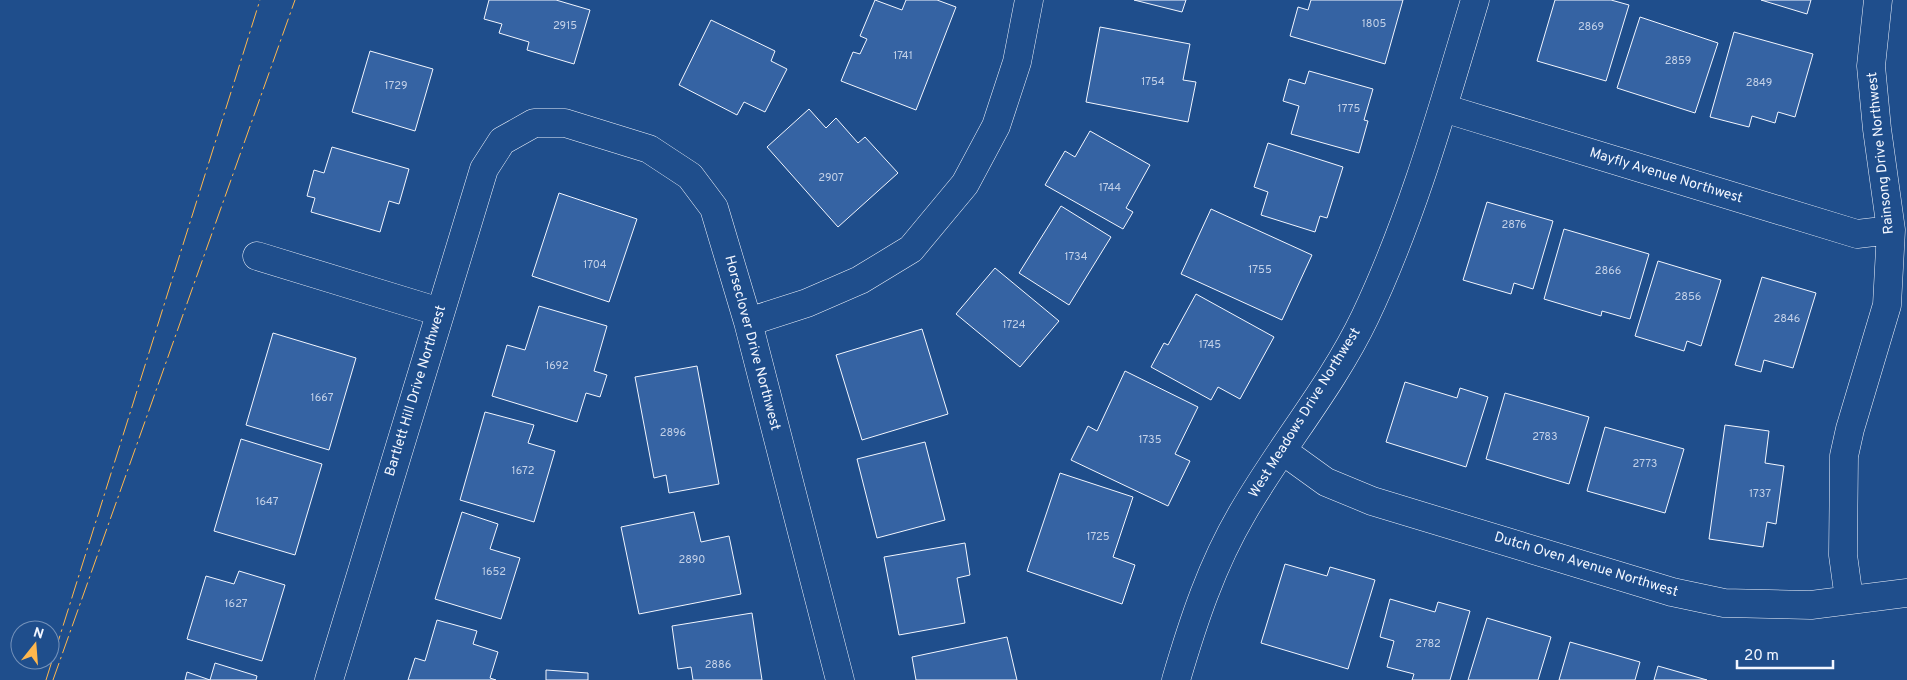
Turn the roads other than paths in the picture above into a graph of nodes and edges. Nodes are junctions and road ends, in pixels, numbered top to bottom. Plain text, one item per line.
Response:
1 (1029, 0) edge
2 (1475, 0) edge
3 (1878, 0) edge
4 (1443, 108) junction
5 (534, 123) joint
6 (1890, 230) junction
7 (256, 256) dead end
8 (440, 312) junction
9 (748, 322) junction
10 (1283, 451) junction
11 (1907, 593) edge
12 (1849, 600) junction
13 (329, 680) edge
14 (840, 680) edge
15 (1176, 680) edge

1 - 9 street
2 - 4 street, West Meadows Drive Northwest
3 - 6 street, Rainsong Drive Northwest
4 - 6 street, Mayfly Avenue Northwest
4 - 10 street, West Meadows Drive Northwest
5 - 8 street, Bartlett Hill Drive Northwest
5 - 9 street, Horseclover Drive Northwest
6 - 12 street, Rainsong Drive Northwest
7 - 8 street
8 - 13 street, Bartlett Hill Drive Northwest
9 - 14 street, Horseclover Drive Northwest
10 - 12 street, Dutch Oven Avenue Northwest
10 - 15 street, West Meadows Drive Northwest
11 - 12 street, Dutch Oven Avenue Northwest

